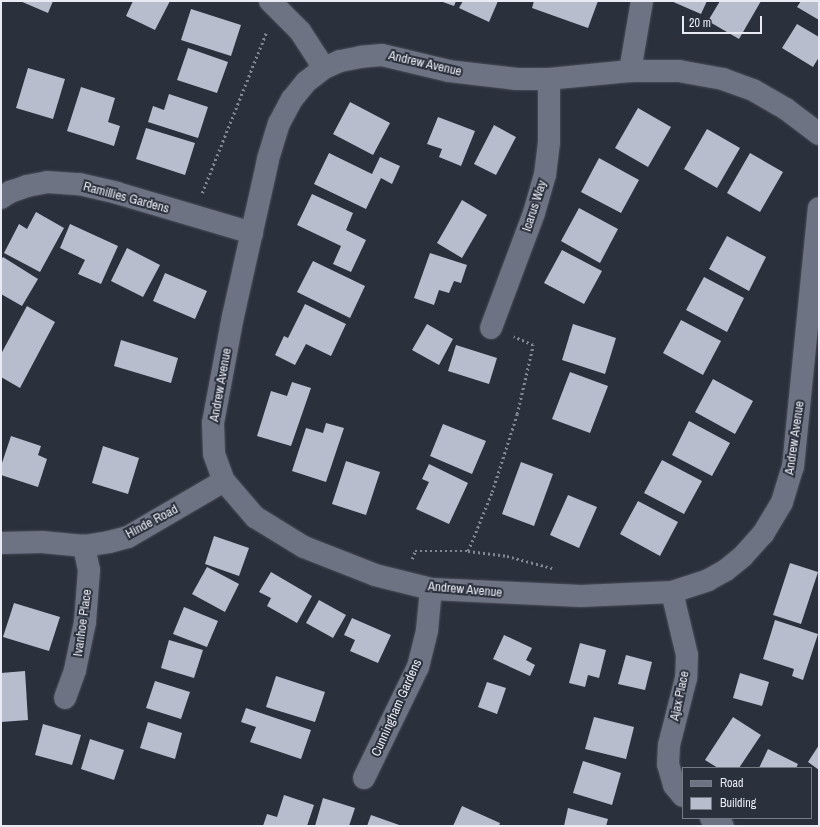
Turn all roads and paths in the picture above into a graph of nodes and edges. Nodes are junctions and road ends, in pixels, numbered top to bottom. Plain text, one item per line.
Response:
1 (642, 1) edge
2 (273, 4) edge
3 (324, 68) junction
4 (630, 71) junction
5 (549, 79) junction
6 (819, 134) edge
7 (1, 198) edge
8 (819, 208) edge
9 (193, 216) junction
10 (252, 233) junction
11 (491, 328) joint
12 (224, 481) junction
13 (1, 543) edge
14 (84, 546) junction
15 (468, 551) junction
16 (554, 569) dead end
17 (404, 582) junction
18 (431, 589) junction
19 (672, 592) junction
20 (65, 698) dead end
21 (364, 778) dead end
22 (682, 795) edge
23 (712, 819) edge
24 (723, 826) edge

1 - 4 street
2 - 3 street
2 - 9 path
3 - 5 street, Andrew Avenue
3 - 10 street, Andrew Avenue
4 - 5 street, Andrew Avenue
4 - 6 street, Andrew Avenue
5 - 11 street, Icarus Way
7 - 9 street, Ramillies Gardens
8 - 19 street, Andrew Avenue
9 - 10 street, Ramillies Gardens
10 - 12 street, Andrew Avenue
11 - 15 path
12 - 14 street, Hinde Road
12 - 17 street, Andrew Avenue
13 - 14 street, Hinde Road
14 - 20 street, Ivanhoe Place
15 - 16 path
15 - 17 path
17 - 18 street, Andrew Avenue
18 - 19 street, Andrew Avenue
18 - 21 street, Cunningham Gardens
19 - 22 street, Ajax Place
23 - 24 street

